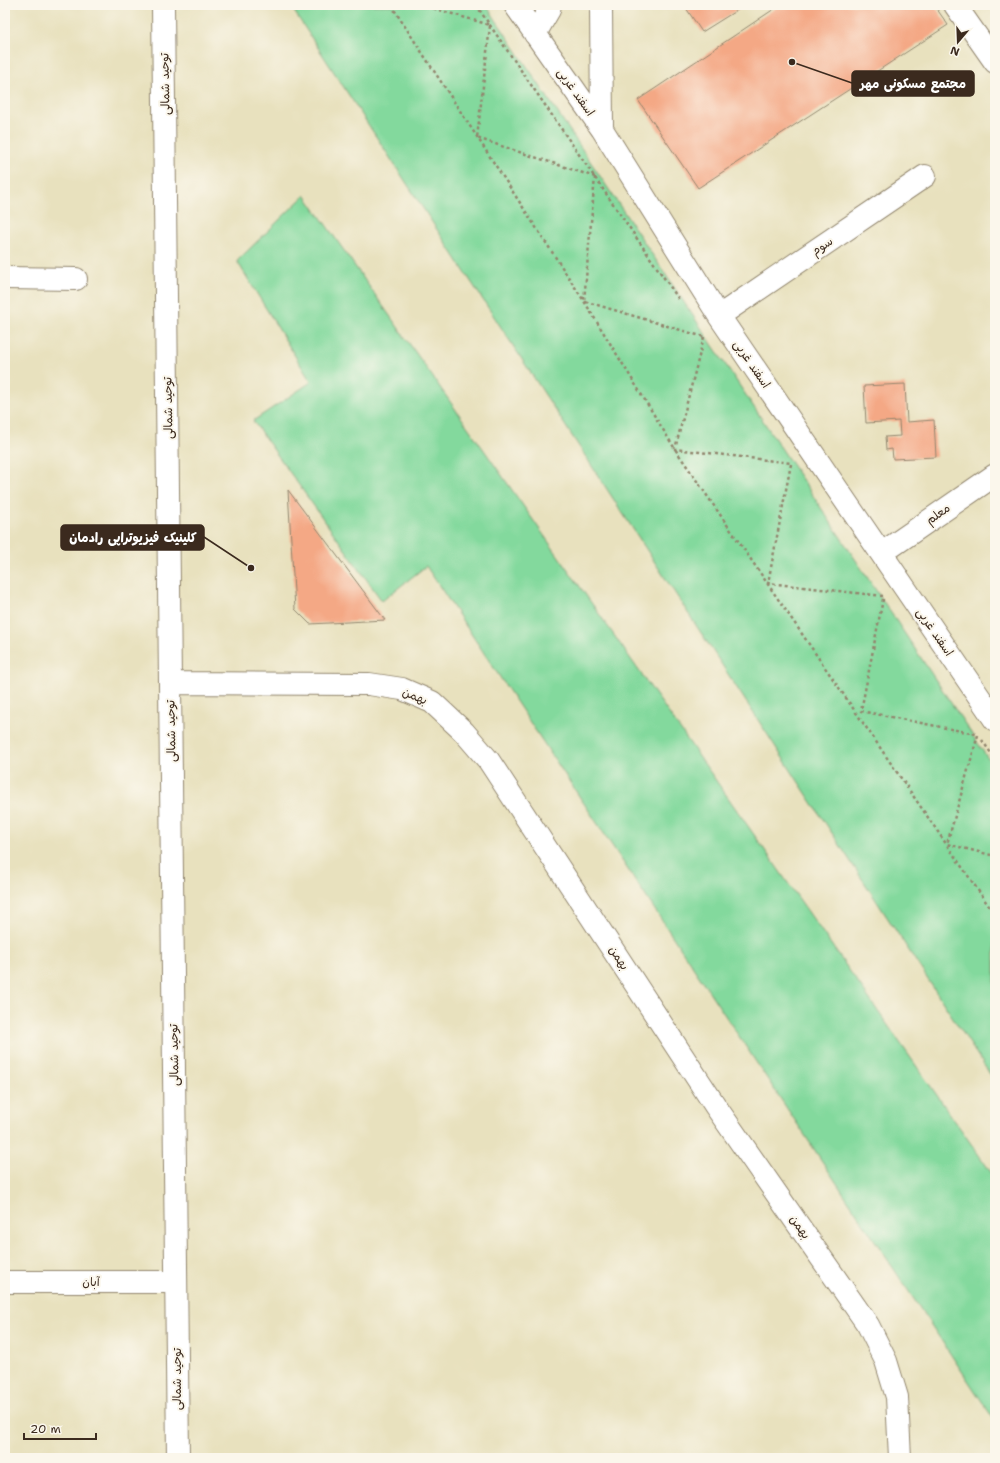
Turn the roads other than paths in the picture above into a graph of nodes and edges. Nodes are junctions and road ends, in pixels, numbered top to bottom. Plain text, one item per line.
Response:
1 (163, 5) edge
2 (515, 5) edge
3 (550, 5) edge
4 (602, 5) edge
5 (955, 5) edge
6 (535, 34) junction
7 (995, 62) edge
8 (602, 129) junction
9 (925, 176) dead end
10 (5, 278) edge
11 (76, 279) dead end
12 (719, 316) junction
13 (995, 475) edge
14 (882, 554) junction
15 (171, 683) junction
16 (995, 720) edge
17 (5, 1282) edge
18 (176, 1282) junction
19 (178, 1458) edge
20 (900, 1458) edge

1 - 15 street, توحید شمالی
2 - 6 street, اسفند غربی
3 - 6 street
4 - 8 street
5 - 7 street
6 - 8 street, اسفند غربی
8 - 12 street, اسفند غربی
9 - 12 street, سوم
10 - 11 street
12 - 14 street, اسفند غربی
13 - 14 street, معلم
14 - 16 street, اسفند غربی
15 - 18 street, توحید شمالی
15 - 20 street, بهمن
17 - 18 street, آبان
18 - 19 street, توحید شمالی

